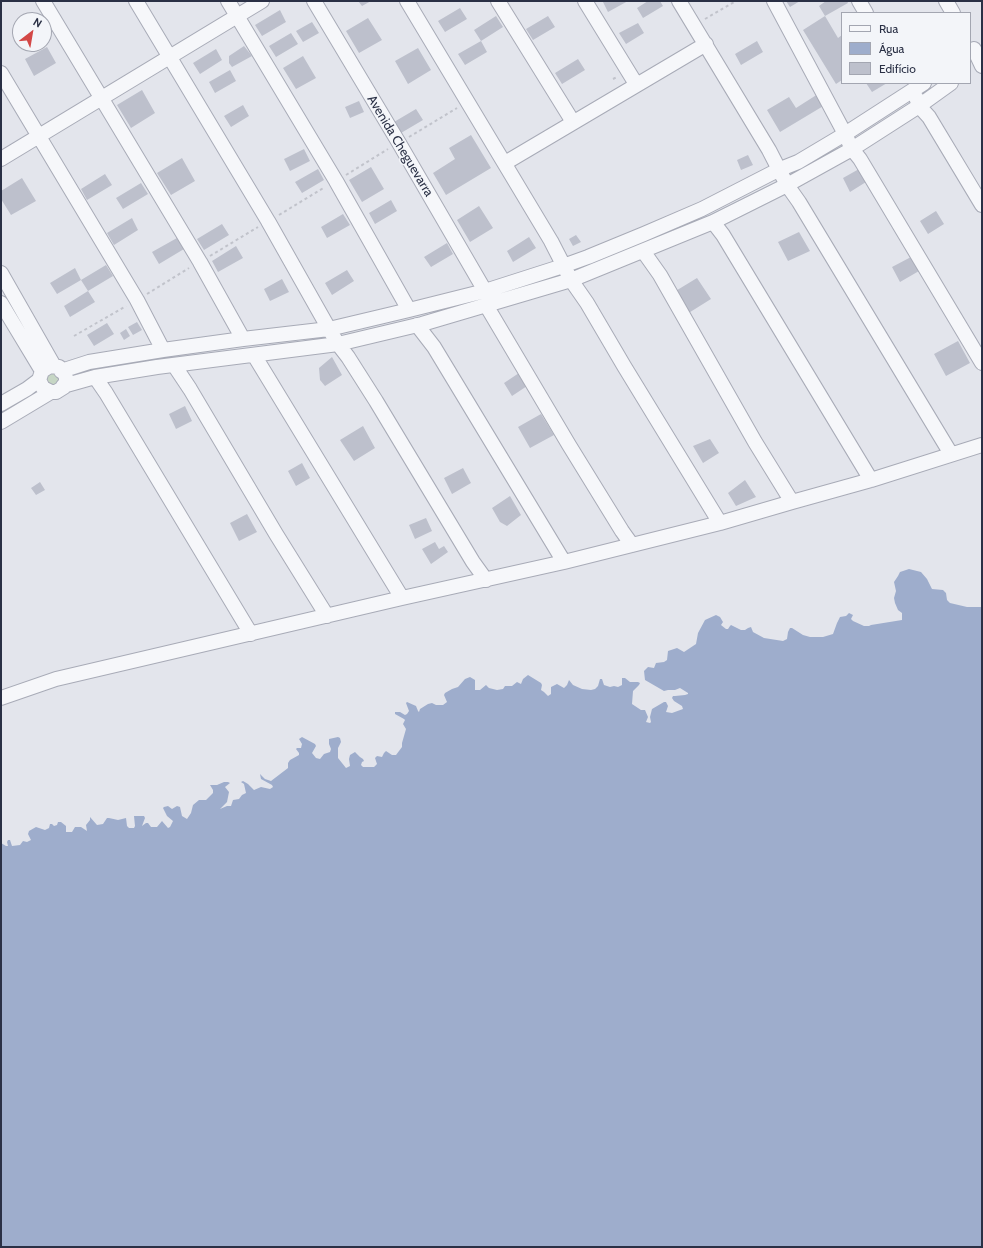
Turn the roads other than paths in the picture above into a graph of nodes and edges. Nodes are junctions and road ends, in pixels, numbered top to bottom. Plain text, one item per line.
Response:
1 (43, 1) edge
2 (136, 1) edge
3 (228, 1) edge
4 (262, 1) edge
5 (314, 1) edge
6 (407, 1) edge
7 (498, 1) edge
8 (585, 1) edge
9 (679, 1) edge
10 (774, 1) edge
11 (859, 1) edge
12 (946, 1) edge
13 (865, 12) edge
14 (952, 12) edge
15 (237, 16) junction
16 (706, 44) junction
17 (971, 48) edge
18 (170, 58) junction
19 (978, 66) edge
20 (1, 73) edge
21 (636, 84) junction
22 (950, 84) edge
23 (915, 86) edge
24 (102, 98) junction
25 (919, 106) junction
26 (573, 122) junction
27 (845, 134) junction
28 (39, 136) junction
29 (852, 149) junction
30 (1, 159) edge
31 (505, 163) junction
32 (778, 170) junction
33 (787, 185) junction
34 (982, 205) edge
35 (713, 222) junction
36 (643, 251) junction
37 (563, 266) junction
38 (1, 273) edge
39 (572, 280) junction
40 (485, 291) junction
41 (1, 303) edge
42 (486, 306) junction
43 (409, 310) junction
44 (417, 325) junction
45 (329, 329) junction
46 (243, 339) junction
47 (338, 344) junction
48 (163, 350) junction
49 (254, 355) junction
50 (982, 363) edge
51 (174, 365) junction
52 (49, 372) junction
53 (95, 377) junction
54 (57, 389) junction
55 (1, 404) edge
56 (1, 422) edge
57 (982, 445) edge
58 (951, 454) junction
59 (872, 480) junction
60 (792, 502) junction
61 (720, 523) junction
62 (632, 545) junction
63 (564, 562) junction
64 (486, 580) junction
65 (402, 598) junction
66 (327, 616) junction
67 (251, 634) junction
68 (1, 698) edge

1 - 24 street
2 - 18 street
3 - 15 street
4 - 15 street
5 - 40 street, Avenida Cheguevarra
6 - 31 street
7 - 26 street
8 - 21 street
9 - 16 street
10 - 27 street
11 - 13 street
12 - 14 street
15 - 18 street
15 - 43 street
16 - 21 street
16 - 32 street
17 - 19 street
18 - 24 street
18 - 45 street
20 - 28 street
21 - 26 street
22 - 25 street
23 - 25 street
23 - 27 street
24 - 28 street
24 - 46 street
25 - 29 street
25 - 34 street
26 - 31 street
27 - 29 street
27 - 32 street
28 - 30 street
28 - 48 street
29 - 33 street
29 - 50 street
31 - 37 street
32 - 33 street
32 - 37 street
33 - 35 street
33 - 58 street
35 - 36 street
35 - 59 street
36 - 39 street
36 - 60 street
37 - 39 street
37 - 40 street
38 - 52 street
39 - 42 street
39 - 61 street
40 - 43 street
41 - 52 street
42 - 44 street
42 - 62 street
43 - 45 street
44 - 47 street
44 - 63 street
45 - 46 street
45 - 47 street
46 - 48 street
47 - 49 street
47 - 64 street
48 - 52 street
49 - 51 street
49 - 65 street
51 - 53 street
51 - 66 street
52 - 54 street
52 - 54 street
52 - 55 street
53 - 54 street
53 - 67 street
54 - 56 street
57 - 58 street
58 - 59 street
59 - 60 street
60 - 61 street
61 - 62 street
62 - 63 street
63 - 64 street
64 - 65 street
65 - 66 street
66 - 67 street
67 - 68 street

